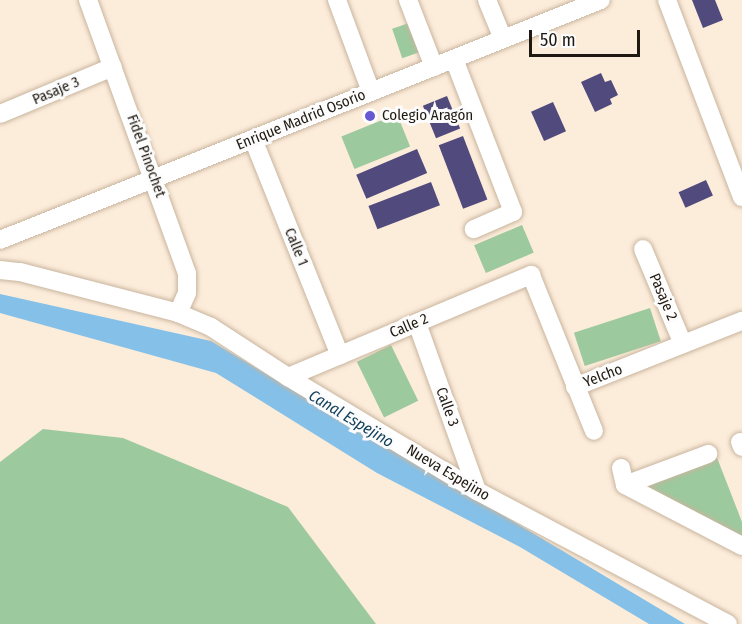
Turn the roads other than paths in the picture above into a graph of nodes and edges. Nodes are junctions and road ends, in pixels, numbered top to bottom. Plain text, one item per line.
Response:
1 (88, 0) edge
2 (337, 0) edge
3 (408, 0) edge
4 (487, 0) edge
5 (601, 0) edge
6 (667, 0) edge
7 (503, 39) junction
8 (454, 59) junction
9 (113, 67) junction
10 (434, 67) junction
11 (371, 92) junction
12 (0, 114) edge
13 (253, 139) junction
14 (154, 178) junction
15 (742, 197) edge
16 (474, 229) dead end
17 (0, 240) edge
18 (643, 249) dead end
19 (0, 257) edge
20 (0, 270) edge
21 (20, 272) junction
22 (531, 275) joint
23 (178, 313) junction
24 (742, 321) edge
25 (417, 322) junction
26 (683, 344) junction
27 (340, 355) junction
28 (288, 377) junction
29 (575, 387) junction
30 (594, 430) dead end
31 (708, 454) dead end
32 (477, 491) junction
33 (742, 546) edge
34 (728, 624) edge

1 - 9 street, Fidel Pinochet
2 - 11 street
3 - 10 street
4 - 7 street
5 - 7 street, Enrique Madrid Osorio
6 - 15 street
7 - 8 street, Enrique Madrid Osorio
8 - 10 street, Enrique Madrid Osorio
8 - 16 street
9 - 12 street, Pasaje 3
9 - 14 street, Fidel Pinochet
10 - 11 street, Enrique Madrid Osorio
11 - 13 street, Enrique Madrid Osorio
13 - 14 street, Enrique Madrid Osorio
13 - 27 street, Calle 1
14 - 17 street, Enrique Madrid Osorio
14 - 23 street, Fidel Pinochet
18 - 26 street, Pasaje 2
19 - 21 street
20 - 21 street, Nueva Espejino
21 - 23 street, Nueva Espejino
22 - 25 street, Calle 2
22 - 29 street, Yelcho
23 - 28 street, Nueva Espejino
24 - 26 street, Yelcho
25 - 27 street, Calle 2
25 - 32 street, Calle 3
26 - 29 street, Yelcho
27 - 28 street, Calle 2
28 - 32 street, Nueva Espejino
29 - 30 street
31 - 33 street
32 - 34 street, Nueva Espejino

